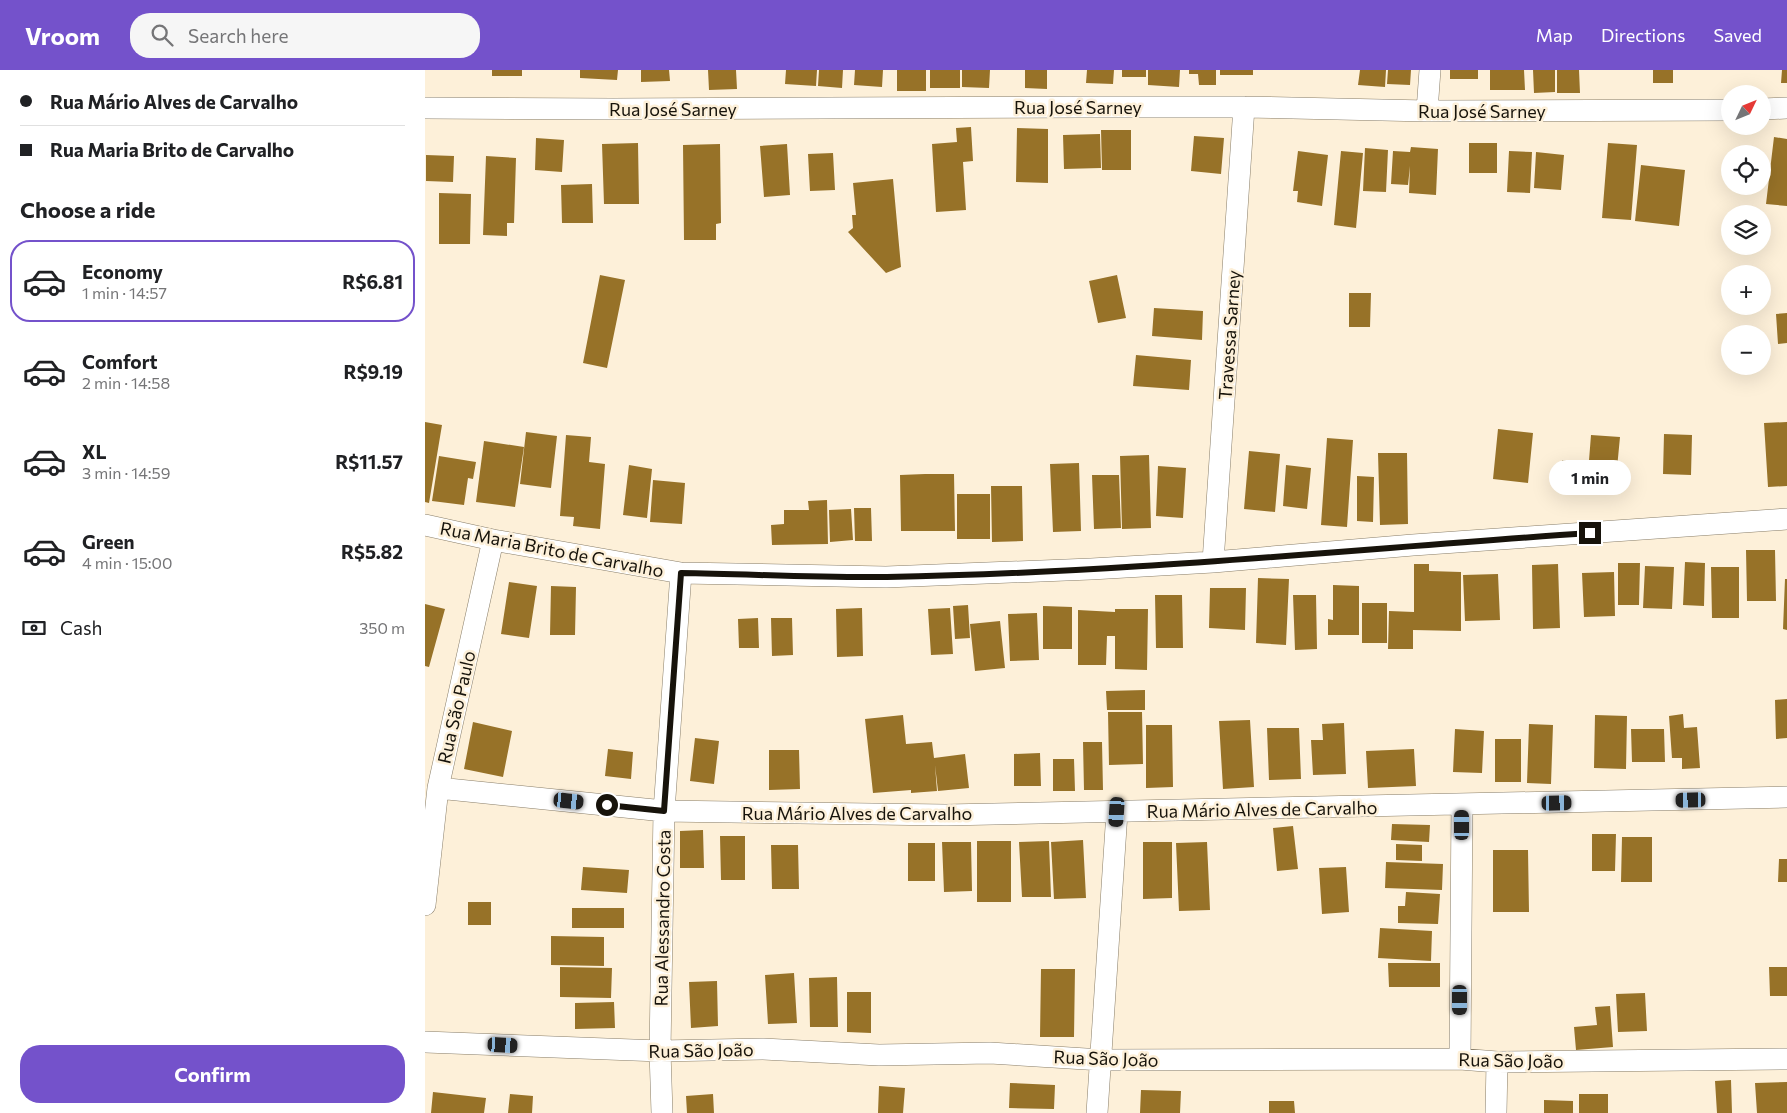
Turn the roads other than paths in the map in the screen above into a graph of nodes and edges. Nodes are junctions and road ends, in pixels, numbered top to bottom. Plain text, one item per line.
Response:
1 (1430, 70) edge
2 (1244, 107) junction
3 (425, 108) edge
4 (1787, 108) edge
5 (1771, 109) edge
6 (1721, 110) edge
7 (1427, 111) junction
8 (1787, 519) edge
9 (425, 525) edge
10 (493, 540) junction
11 (1213, 562) junction
12 (681, 573) junction
13 (438, 788) junction
14 (1787, 798) edge
15 (1462, 805) junction
16 (664, 811) junction
17 (1117, 812) junction
18 (425, 905) edge
19 (425, 1042) edge
20 (660, 1052) junction
21 (1460, 1059) junction
22 (1787, 1059) edge
23 (1101, 1060) junction
24 (1497, 1062) junction
25 (662, 1113) edge
26 (1097, 1113) edge
27 (1496, 1113) edge

1 - 7 street
2 - 3 street, Rua José Sarney
2 - 7 street, Rua José Sarney
2 - 11 street, Travessa Sarney
4 - 5 street
6 - 7 street, Rua José Sarney
8 - 11 street, Rua Maria Brito de Carvalho
9 - 10 street, Rua Maria Brito de Carvalho
10 - 12 street, Rua Maria Brito de Carvalho
10 - 13 street, Rua São Paulo
11 - 12 street, Rua Maria Brito de Carvalho
12 - 16 street, Rua Alessandro Costa
13 - 16 street, Rua Mário Alves de Carvalho
13 - 18 street, Rua São Paulo
14 - 15 street, Rua Mário Alves de Carvalho
15 - 17 street, Rua Mário Alves de Carvalho
15 - 21 street
16 - 17 street, Rua Mário Alves de Carvalho
16 - 20 street, Rua Alessandro Costa
17 - 23 street
19 - 20 street, Rua São João
20 - 23 street, Rua São João
20 - 25 street, Rua Alessandro Costa
21 - 23 street, Rua São João
21 - 24 street, Rua São João
22 - 24 street, Rua São João
23 - 26 street
24 - 27 street

